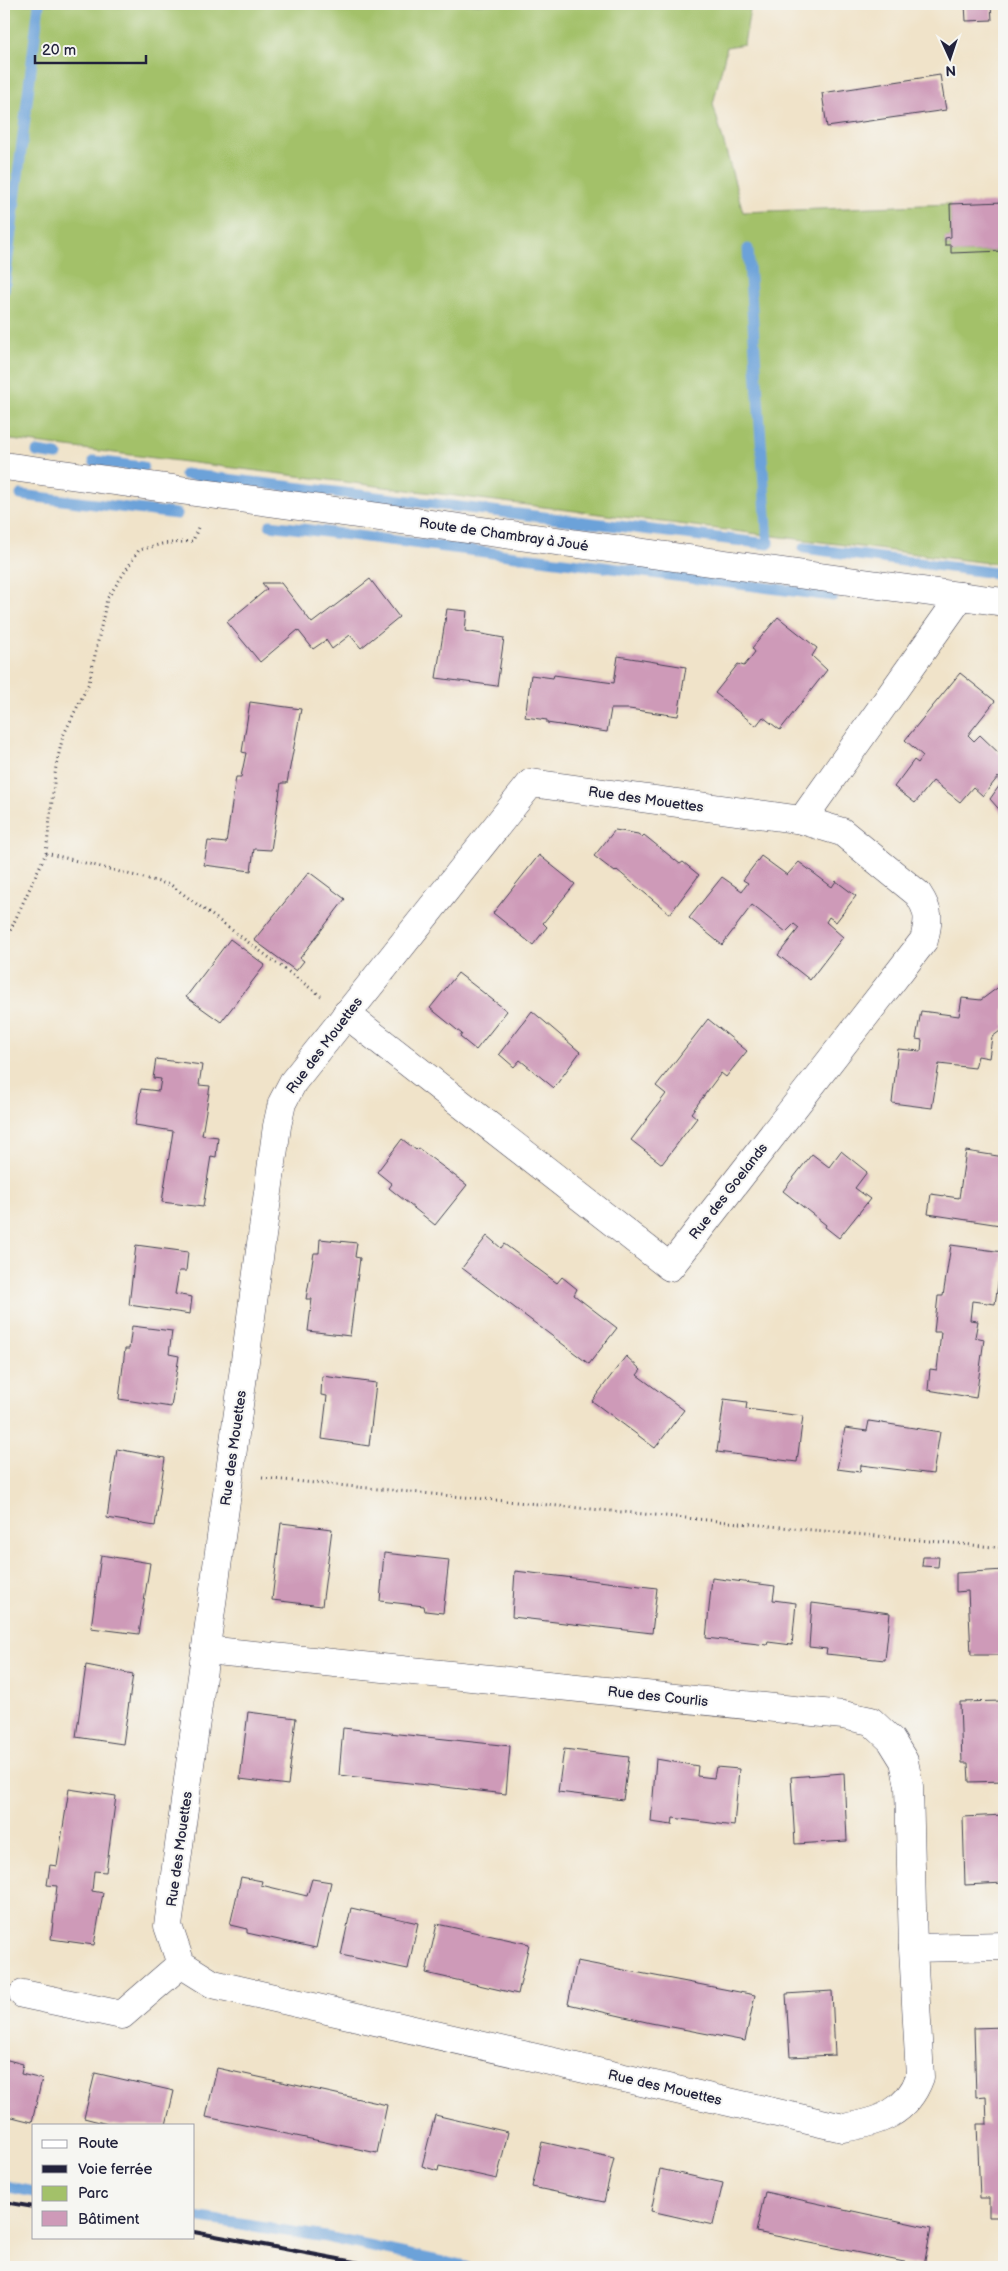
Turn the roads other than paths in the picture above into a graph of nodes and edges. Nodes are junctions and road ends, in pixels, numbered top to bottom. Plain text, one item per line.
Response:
1 (4, 466) edge
2 (961, 596) junction
3 (1004, 602) edge
4 (802, 820) junction
5 (346, 1014) junction
6 (206, 1650) junction
7 (1004, 1946) edge
8 (912, 1948) junction
9 (180, 1964) junction
10 (23, 1994) dead end

1 - 2 street, Route de Chambray à Joué
2 - 3 street, Route de Chambray à Joué
2 - 4 street
4 - 5 street, Rue des Mouettes
4 - 5 street, Rue des Goelands
5 - 6 street, Rue des Mouettes
6 - 8 street, Rue des Courlis
6 - 9 street, Rue des Mouettes
7 - 8 street
8 - 9 street, Rue des Mouettes
9 - 10 street

